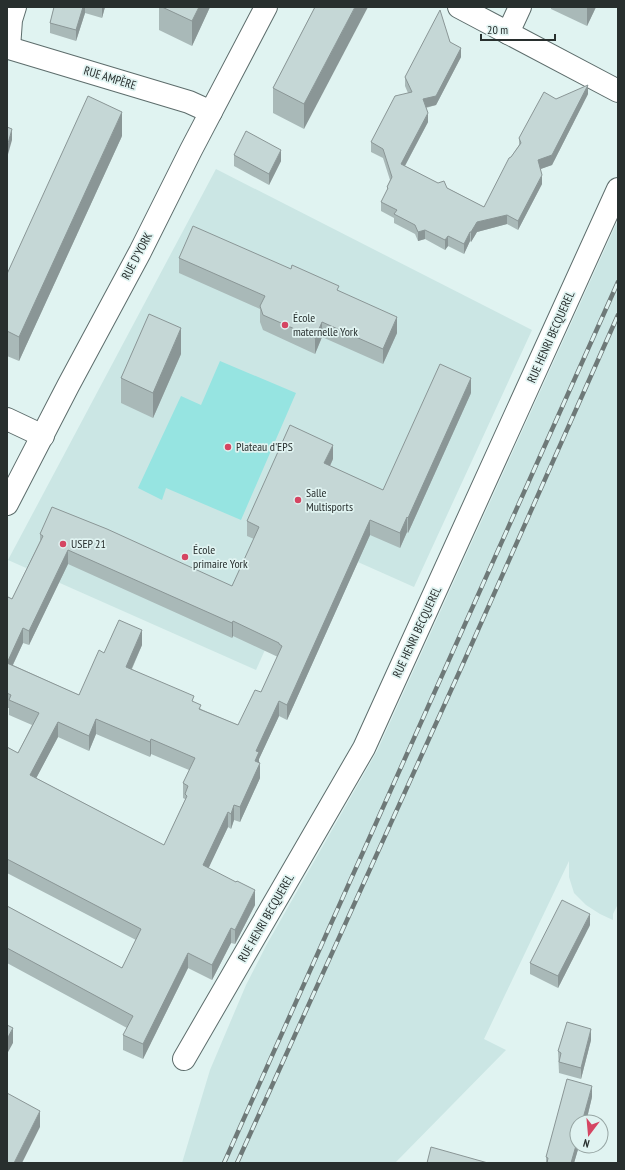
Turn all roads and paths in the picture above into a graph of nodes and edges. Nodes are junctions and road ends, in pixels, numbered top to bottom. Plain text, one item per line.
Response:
1 (15, 7) edge
2 (266, 7) edge
3 (459, 7) edge
4 (520, 7) edge
5 (508, 33) junction
6 (8, 48) edge
7 (618, 91) edge
8 (211, 112) junction
9 (618, 189) edge
10 (7, 419) edge
11 (42, 436) junction
12 (7, 504) edge
13 (184, 1059) dead end

1 - 6 street
2 - 8 street, RUE D'YORK
3 - 5 street
4 - 5 street
5 - 7 street
6 - 8 street, RUE AMPÈRE
8 - 11 street, RUE D'YORK
9 - 13 street, RUE HENRI BECQUEREL
10 - 11 street
11 - 12 street, RUE D'YORK

